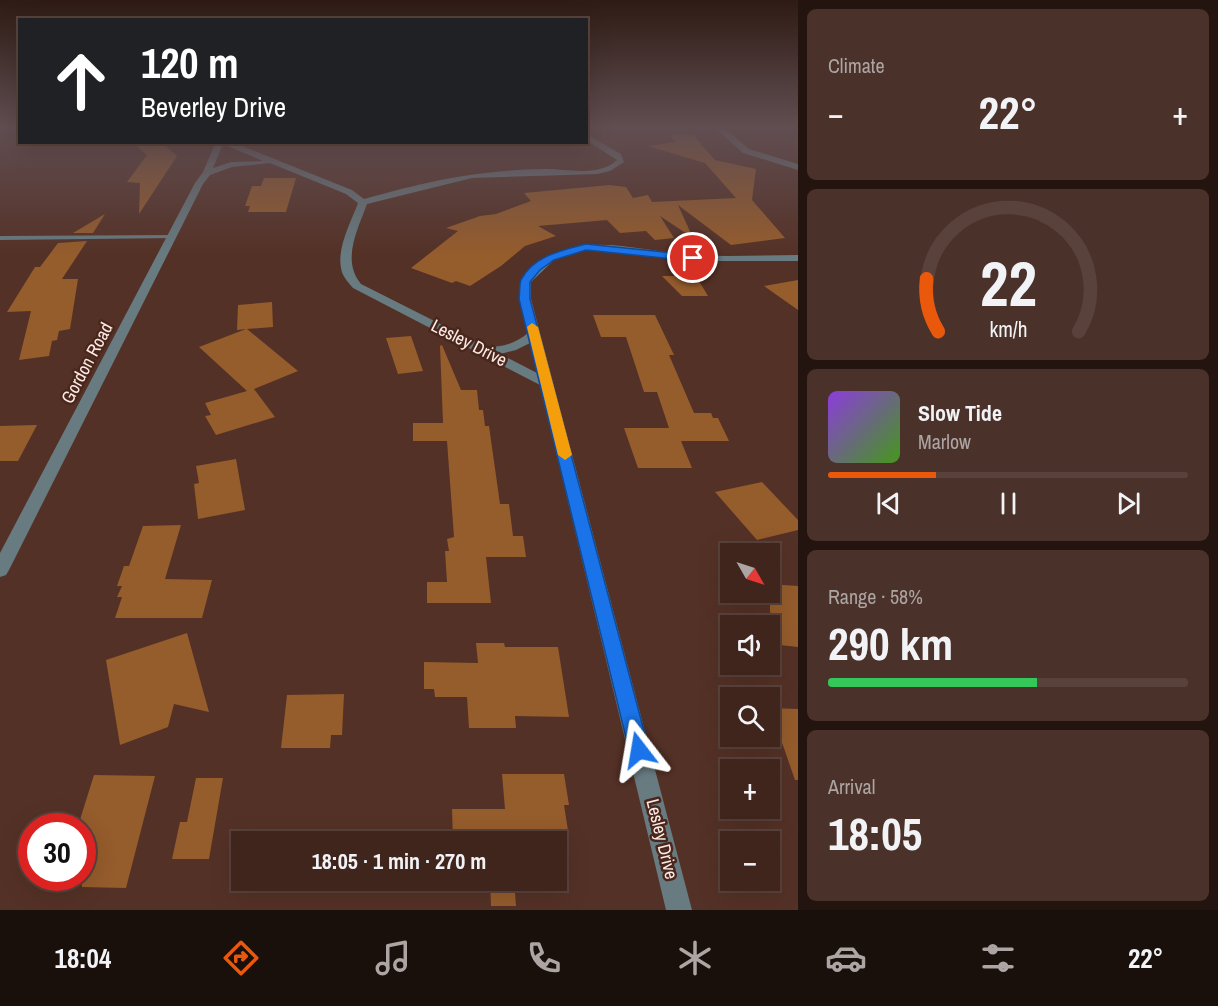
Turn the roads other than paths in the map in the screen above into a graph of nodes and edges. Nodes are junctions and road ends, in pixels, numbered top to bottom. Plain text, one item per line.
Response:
1 (209, 169) edge
2 (220, 169) edge
3 (295, 169) edge
4 (607, 169) edge
5 (207, 173) junction
6 (363, 202) junction
7 (173, 237) junction
8 (0, 238) edge
9 (798, 258) edge
10 (534, 334) junction
11 (484, 351) junction
12 (546, 383) junction
13 (0, 570) edge
14 (679, 910) edge

1 - 5 street, Gordon Road
2 - 5 street
3 - 6 street
4 - 6 street
5 - 7 street, Gordon Road
6 - 11 street, Lesley Drive
7 - 8 lane
7 - 13 street, Gordon Road
9 - 10 street
10 - 11 street
10 - 12 street
11 - 12 street, Lesley Drive
12 - 14 street, Lesley Drive

